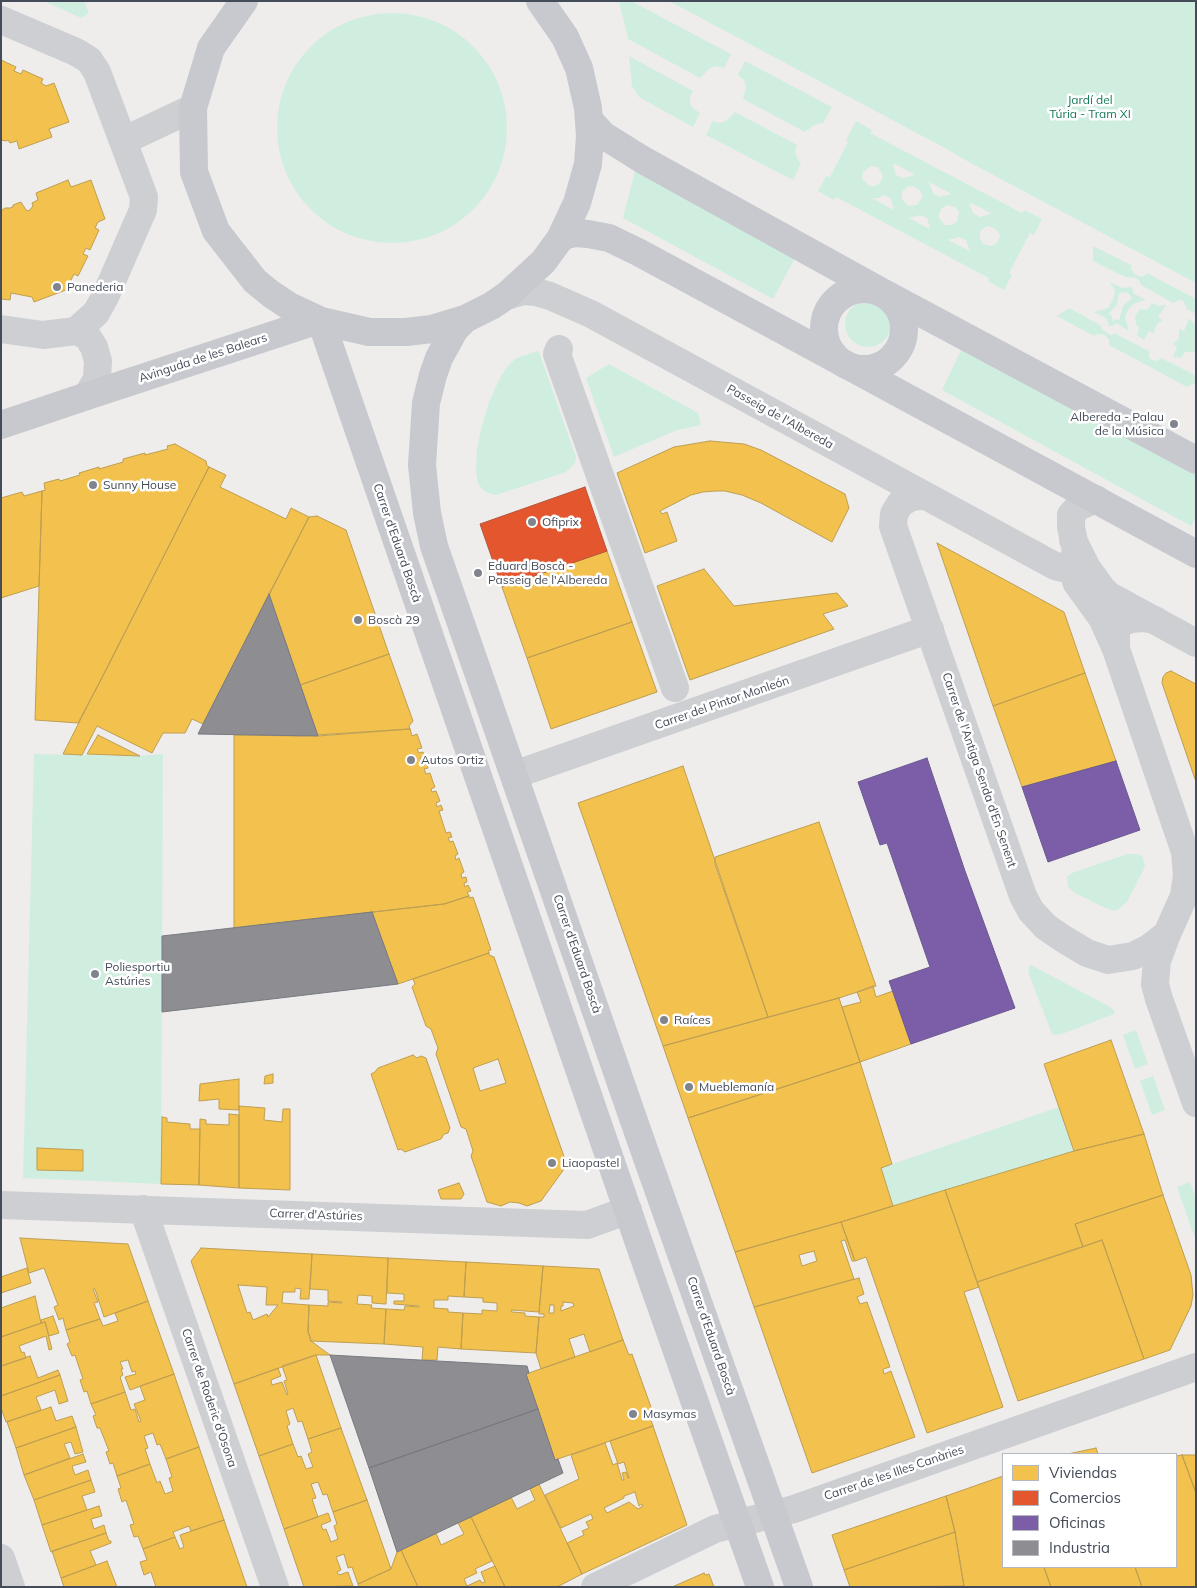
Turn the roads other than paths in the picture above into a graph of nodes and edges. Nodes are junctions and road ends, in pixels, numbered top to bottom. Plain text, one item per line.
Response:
1 (244, 1) edge
2 (540, 1) edge
3 (1, 20) edge
4 (193, 108) junction
5 (590, 121) junction
6 (123, 142) junction
7 (560, 239) junction
8 (880, 291) junction
9 (506, 296) junction
10 (465, 319) junction
11 (320, 321) junction
12 (1, 329) edge
13 (76, 331) junction
14 (559, 349) dead end
15 (844, 363) junction
16 (87, 396) junction
17 (1, 425) edge
18 (1196, 460) edge
19 (923, 495) junction
20 (1096, 499) junction
21 (1073, 540) junction
22 (1196, 554) edge
23 (1048, 563) junction
24 (1155, 620) junction
25 (930, 629) junction
26 (1196, 643) edge
27 (1116, 649) junction
28 (675, 688) dead end
29 (514, 775) junction
30 (1166, 934) junction
31 (1196, 1103) edge
32 (1, 1204) edge
33 (143, 1209) junction
34 (628, 1210) junction
35 (1196, 1367) edge
36 (774, 1514) junction
37 (738, 1523) junction
38 (1, 1558) edge
39 (11, 1587) edge
40 (275, 1587) edge
41 (595, 1587) edge
42 (760, 1587) edge
43 (799, 1587) edge

1 - 4 main road
2 - 5 main road
3 - 6 street
4 - 6 street
4 - 11 main road
5 - 7 main road
5 - 8 main road
6 - 13 street
7 - 9 main road
7 - 15 main road
8 - 15 main road
8 - 15 main road
8 - 18 main road
9 - 10 main road
9 - 19 street, Passeig de l'Albereda
10 - 11 main road
10 - 29 main road, Carrer d'Eduard Boscà
11 - 16 main road, Avinguda de les Balears
11 - 34 main road, Carrer d'Eduard Boscà
12 - 13 street
13 - 16 street
14 - 28 street
15 - 20 main road
16 - 17 main road, Avinguda de les Balears
19 - 23 street, Passeig de l'Albereda
19 - 25 street, Carrer de l'Antiga Senda d'En Senent
20 - 21 street
20 - 22 main road
21 - 23 street, Passeig de l'Albereda
21 - 24 street
23 - 27 street, Passeig de l'Albereda
24 - 26 street
24 - 27 street, Carrer de l'Antiga Senda d'En Senent
25 - 29 street, Carrer del Pintor Monleón
25 - 30 street, Carrer de l'Antiga Senda d'En Senent
27 - 30 street, Carrer de l'Antiga Senda d'En Senent
29 - 36 main road, Carrer d'Eduard Boscà
30 - 31 street, Carrer de l'Antiga Senda d'En Senent
32 - 33 street, Carrer d'Astúries
33 - 34 street, Carrer d'Astúries
33 - 40 street, Carrer de Roderic d'Osona
34 - 37 main road, Carrer d'Eduard Boscà
35 - 36 street, Carrer de les Illes Canàries
36 - 37 street, Carrer de les Illes Canàries
36 - 43 main road, Carrer d'Eduard Boscà
37 - 41 street, Carrer de les Illes Canàries
37 - 42 main road, Carrer d'Eduard Boscà
38 - 39 street

